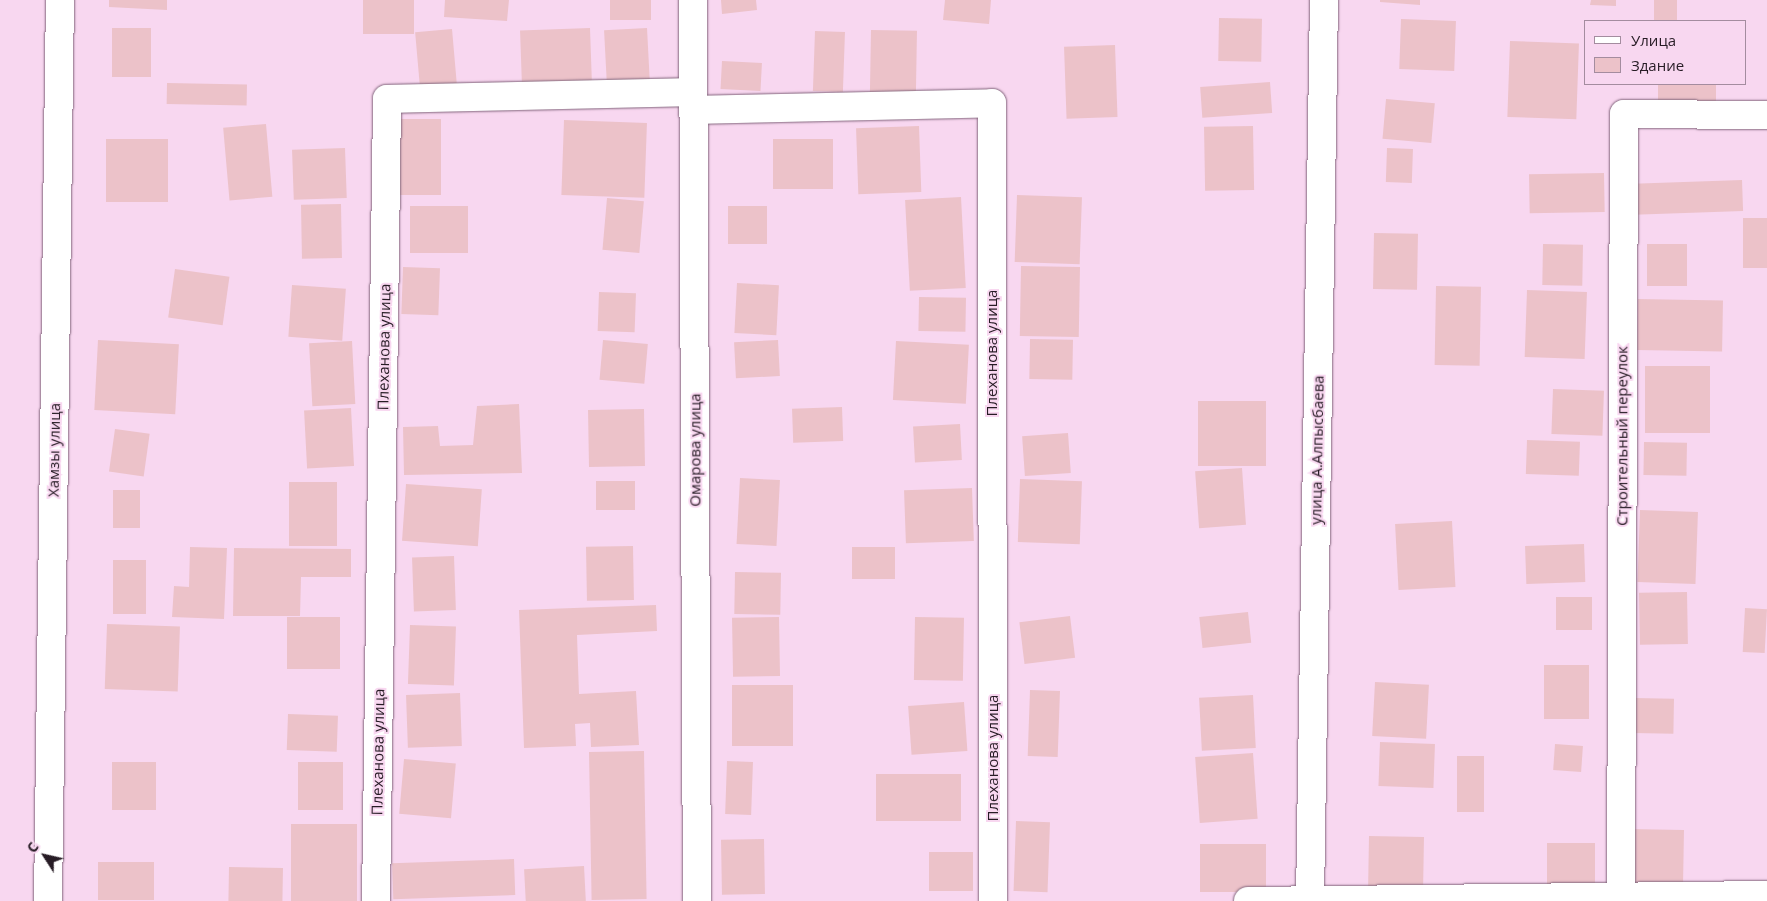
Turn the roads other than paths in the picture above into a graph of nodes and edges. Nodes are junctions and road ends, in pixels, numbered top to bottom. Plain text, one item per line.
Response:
1 (60, 0) edge
2 (693, 0) edge
3 (1324, 0) edge
4 (694, 101) junction
5 (1767, 115) edge
6 (1767, 894) edge
7 (1621, 899) edge
8 (1310, 900) edge
9 (48, 901) edge
10 (376, 901) edge
11 (698, 901) edge
12 (993, 901) edge
13 (1248, 901) edge

1 - 9 street, Хамзы улица
2 - 4 street, Омарова улица
3 - 8 street, улица А.Алпысбаева
4 - 10 street, Плеханова улица
4 - 11 street, Омарова улица
4 - 12 street, Плеханова улица
5 - 7 street, Строительный переулок
6 - 7 street
7 - 8 street
8 - 13 street

